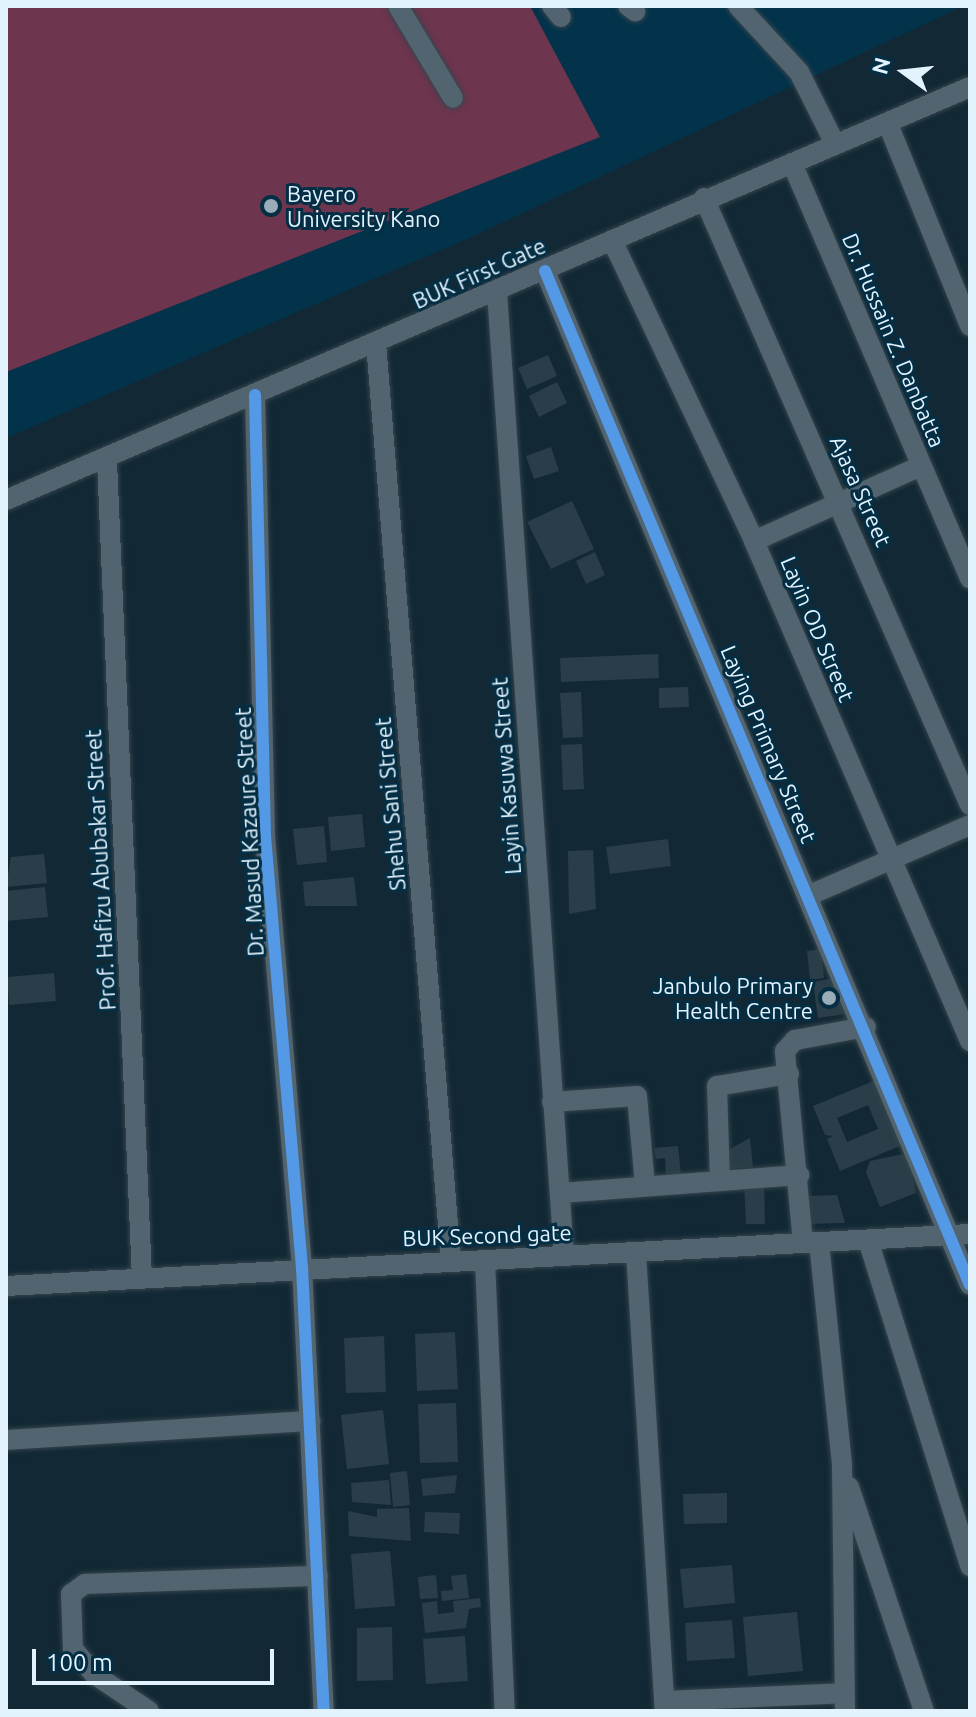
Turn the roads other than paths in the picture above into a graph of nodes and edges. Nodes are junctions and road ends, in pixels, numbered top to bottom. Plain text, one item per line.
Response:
1 (398, 6) edge
2 (738, 6) edge
3 (970, 87) edge
4 (453, 98) dead end
5 (888, 124) junction
6 (835, 144) junction
7 (792, 163) junction
8 (704, 198) junction
9 (612, 240) junction
10 (545, 271) junction
11 (497, 292) junction
12 (970, 326) edge
13 (376, 343) junction
14 (255, 395) junction
15 (107, 461) junction
16 (921, 466) junction
17 (6, 500) edge
18 (842, 507) junction
19 (754, 541) junction
20 (970, 579) edge
21 (970, 805) edge
22 (970, 825) edge
23 (890, 856) junction
24 (812, 894) junction
25 (866, 1027) junction
26 (970, 1041) edge
27 (789, 1074) junction
28 (552, 1102) junction
29 (799, 1175) junction
30 (720, 1181) junction
31 (645, 1186) junction
32 (561, 1193) junction
33 (961, 1235) edge
34 (868, 1240) junction
35 (811, 1243) junction
36 (636, 1253) junction
37 (564, 1256) junction
38 (451, 1261) junction
39 (485, 1261) junction
40 (302, 1267) junction
41 (142, 1278) junction
42 (970, 1285) edge
43 (6, 1286) edge
44 (310, 1421) junction
45 (6, 1440) edge
46 (842, 1465) junction
47 (970, 1566) edge
48 (318, 1576) junction
49 (844, 1702) edge
50 (755, 1704) edge
51 (664, 1706) edge
52 (149, 1711) edge
53 (324, 1711) edge
54 (505, 1711) edge
55 (924, 1711) edge

1 - 4 street
2 - 6 street
3 - 5 street, BUK First Gate
5 - 6 street, BUK First Gate
5 - 12 street
6 - 7 street, BUK First Gate
7 - 8 street, BUK First Gate
7 - 16 street, Dr. Hussain Z. Danbatta
8 - 9 street, BUK First Gate
8 - 18 street, Ajasa Street
9 - 10 street, BUK First Gate
9 - 19 street, Layin OD Street
10 - 11 street, BUK First Gate
10 - 24 street, Laying Primary Street
11 - 13 street, BUK First Gate
11 - 28 street, Layin Kasuwa Street
13 - 14 street, BUK First Gate
13 - 38 street, Shehu Sani Street
14 - 15 street, BUK First Gate
14 - 40 street, Dr. Masud Kazaure Street
15 - 17 street, BUK First Gate
15 - 41 street, Prof. Hafizu Abubakar Street
16 - 18 street
16 - 20 street, Dr. Hussain Z. Danbatta
18 - 19 street
18 - 21 street, Ajasa Street
19 - 23 street, Layin OD Street
22 - 23 street
23 - 24 street
23 - 26 street, Layin OD Street
24 - 25 street, Laying Primary Street
25 - 27 street
25 - 33 street, Laying Primary Street
27 - 29 street
27 - 30 street
28 - 31 street
28 - 32 street, Layin Kasuwa Street
29 - 30 street
29 - 35 street
30 - 31 street
31 - 32 street
32 - 37 street, Layin Kasuwa Street
33 - 34 street, BUK Second gate
33 - 42 street, Laying Primary Street
34 - 35 street, BUK Second gate
34 - 47 street
35 - 36 street, BUK Second gate
35 - 46 street
36 - 37 street, BUK Second gate
36 - 51 street
37 - 39 street, BUK Second gate
38 - 39 street, BUK Second gate
38 - 40 street, BUK Second gate
39 - 54 street
40 - 41 street, BUK Second gate
40 - 44 street, Dr. Masud Kazaure Street
41 - 43 street, BUK Second gate
44 - 45 street
44 - 48 street, Dr. Masud Kazaure Street
46 - 49 street
46 - 55 street
48 - 52 street
48 - 53 street, Dr. Masud Kazaure Street
49 - 50 street
50 - 51 street

